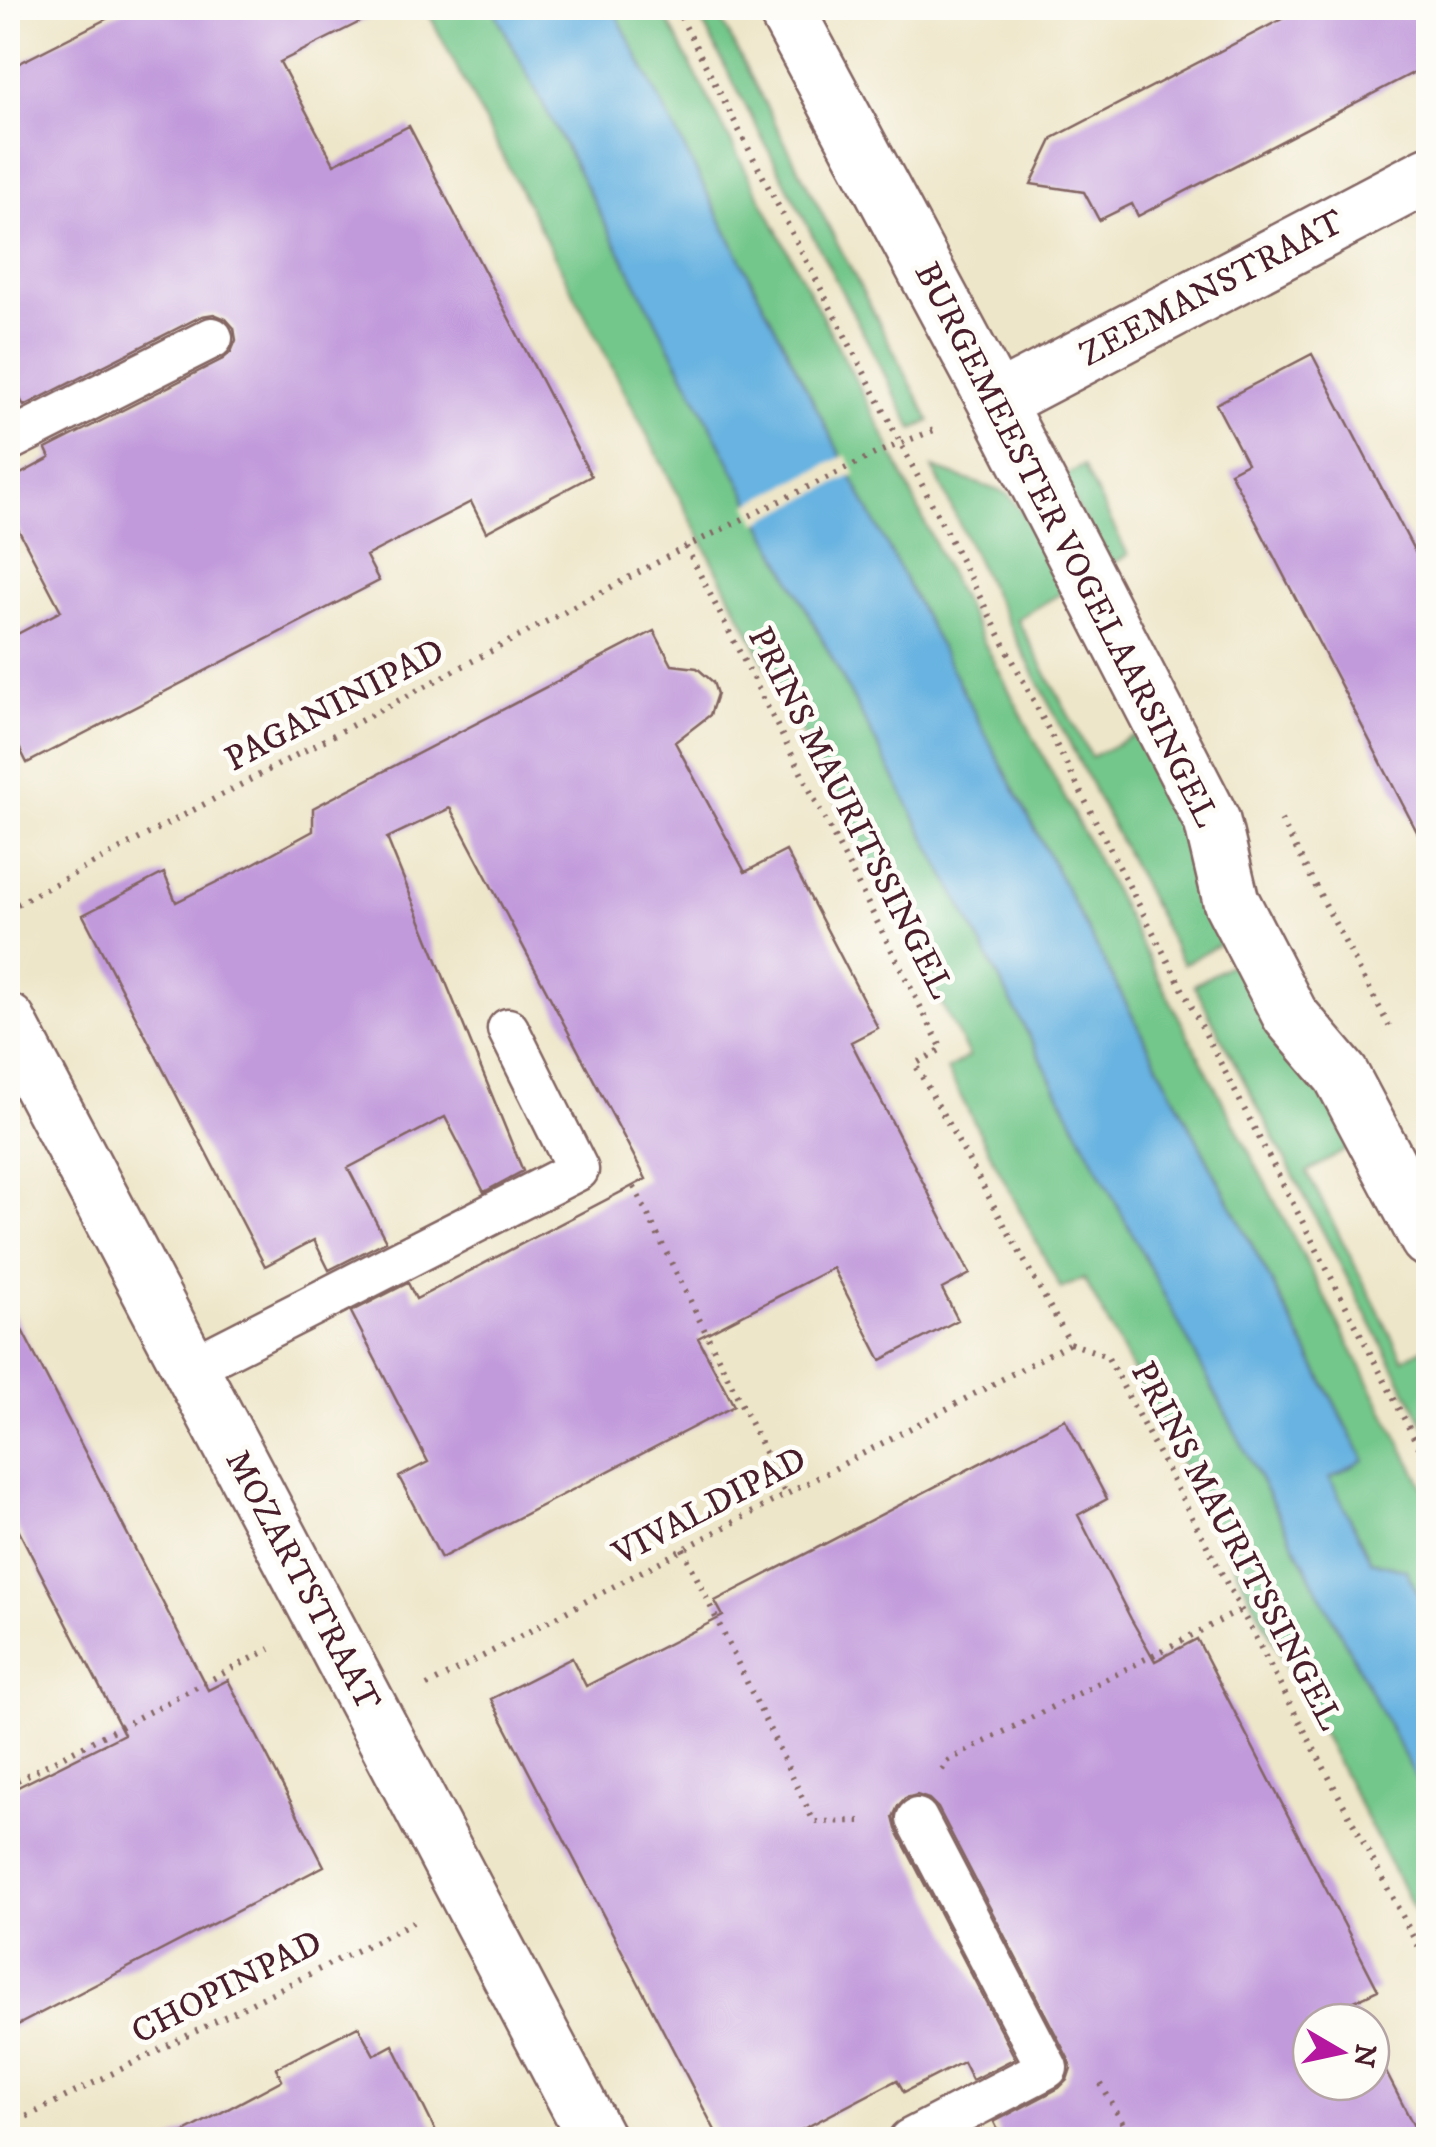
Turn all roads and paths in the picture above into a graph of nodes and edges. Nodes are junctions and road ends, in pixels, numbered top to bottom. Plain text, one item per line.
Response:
1 (676, 8) edge
2 (785, 8) edge
3 (1428, 176) edge
4 (212, 338) dead end
5 (996, 402) junction
6 (8, 441) edge
7 (902, 445) junction
8 (686, 548) junction
9 (8, 909) edge
10 (8, 1022) edge
11 (508, 1030) dead end
12 (578, 1170) junction
13 (1428, 1238) edge
14 (1070, 1342) junction
15 (190, 1368) junction
16 (1428, 1464) edge
17 (786, 1494) junction
18 (683, 1549) junction
19 (1241, 1610) junction
20 (324, 1621) junction
21 (373, 1715) junction
22 (8, 1785) edge
23 (917, 1819) junction
24 (468, 1894) junction
25 (1428, 1965) edge
26 (8, 2126) edge
27 (597, 2140) edge
28 (909, 2140) edge

1 - 7 path
2 - 5 street, BURGEMEESTER VOGELAARSINGEL
3 - 5 street, ZEEMANSTRAAT
4 - 6 lane
5 - 13 street, BURGEMEESTER VOGELAARSINGEL
7 - 8 path, PAGANINIPAD
7 - 16 path
8 - 9 path, PAGANINIPAD
8 - 14 path, PRINS MAURITSSINGEL
10 - 15 street, MOZARTSTRAAT
11 - 12 lane
12 - 15 lane
12 - 17 path
14 - 17 path, VIVALDIPAD
14 - 19 path, PRINS MAURITSSINGEL
15 - 20 street, MOZARTSTRAAT
17 - 18 path, VIVALDIPAD
18 - 21 path, VIVALDIPAD
18 - 23 path
19 - 23 path
19 - 25 path, PRINS MAURITSSINGEL
20 - 21 street, MOZARTSTRAAT
20 - 22 path
21 - 24 street, MOZARTSTRAAT
23 - 28 lane
24 - 26 path, CHOPINPAD
24 - 27 street, MOZARTSTRAAT

